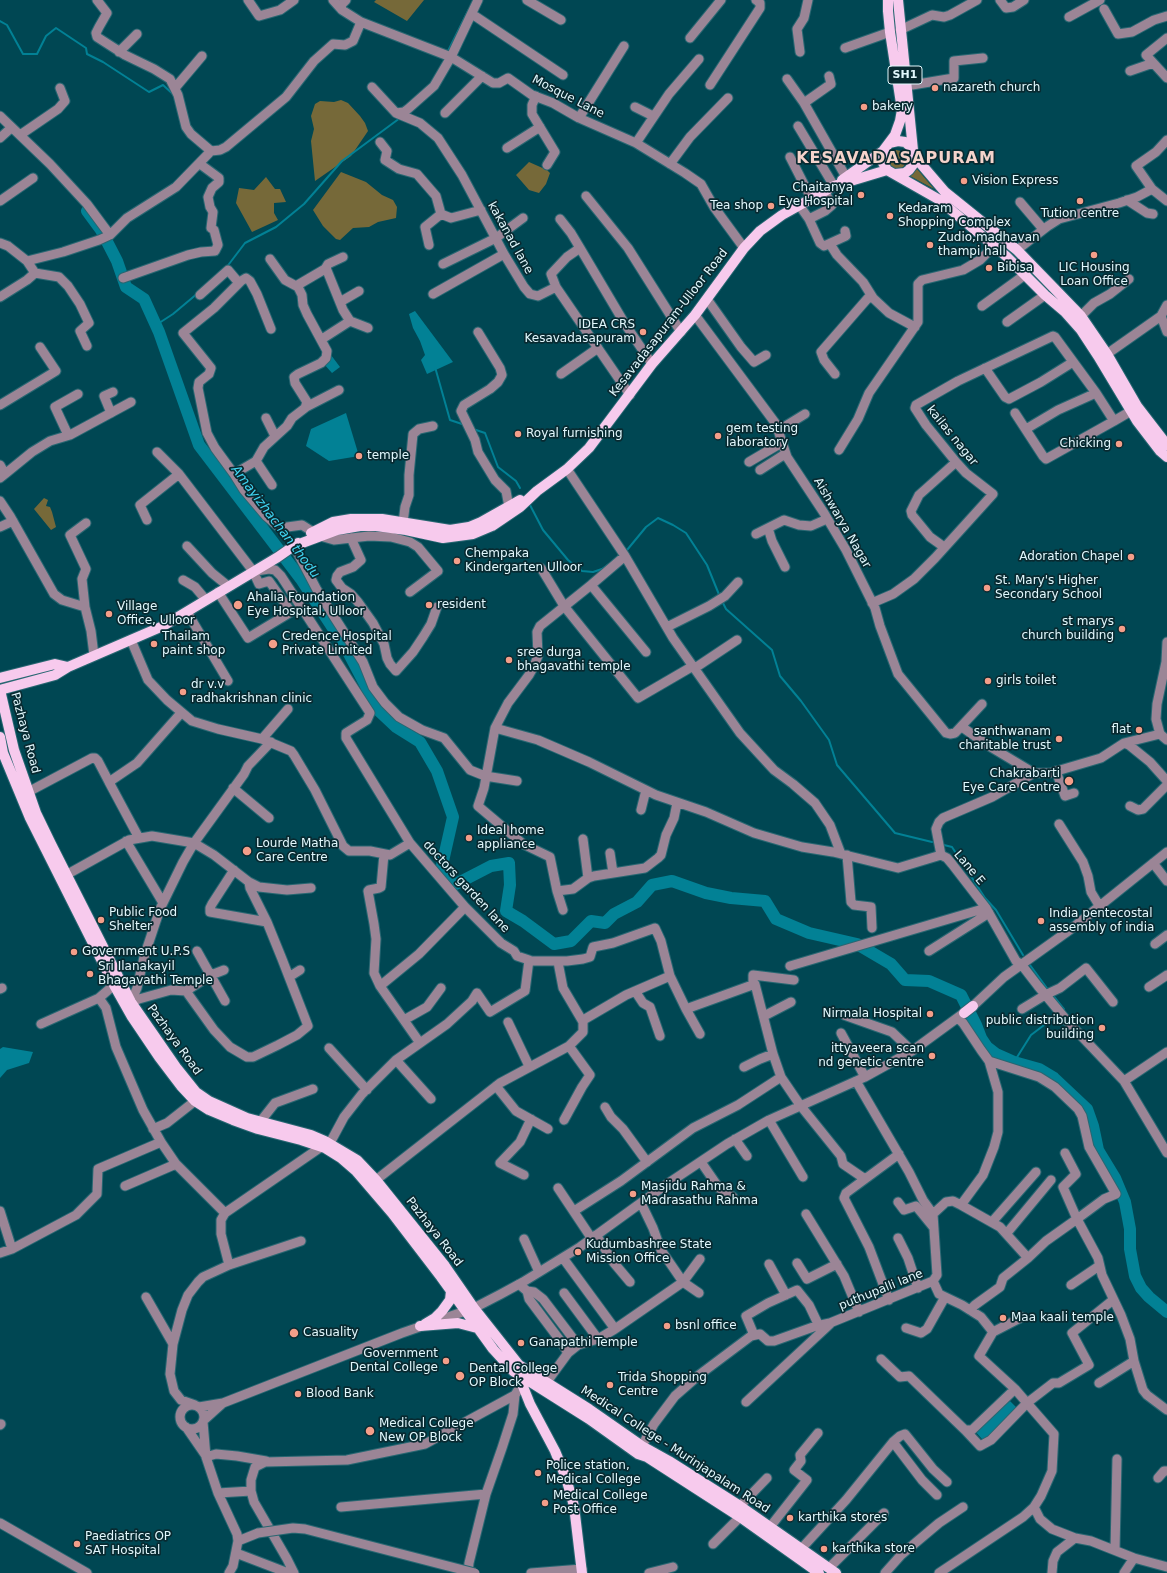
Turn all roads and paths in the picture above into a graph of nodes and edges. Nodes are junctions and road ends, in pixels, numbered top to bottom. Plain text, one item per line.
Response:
1 (97, 0) edge
2 (248, 0) edge
3 (294, 0) edge
4 (333, 0) edge
5 (346, 0) edge
6 (478, 0) edge
7 (527, 0) edge
8 (721, 0) edge
9 (756, 0) edge
10 (808, 0) edge
11 (888, 0) edge
12 (898, 0) edge
13 (977, 0) edge
14 (1000, 0) edge
15 (1024, 0) edge
16 (1100, 0) edge
17 (1104, 9) dead end
18 (342, 10) junction
19 (472, 14) junction
20 (1167, 16) edge
21 (1068, 17) dead end
22 (561, 20) dead end
23 (361, 22) junction
24 (900, 30) junction
25 (890, 32) junction
26 (136, 34) dead end
27 (690, 38) dead end
28 (1167, 38) edge
29 (624, 46) dead end
30 (844, 48) dead end
31 (119, 52) junction
32 (800, 52) dead end
33 (202, 56) dead end
34 (450, 57) junction
35 (983, 58) dead end
36 (699, 59) dead end
37 (1153, 63) junction
38 (1130, 71) dead end
39 (563, 75) dead end
40 (482, 76) junction
41 (829, 76) dead end
42 (1167, 78) edge
43 (787, 79) dead end
44 (710, 85) dead end
45 (372, 86) dead end
46 (906, 86) junction
47 (60, 88) dead end
48 (175, 88) junction
49 (536, 96) junction
50 (728, 98) dead end
51 (804, 103) junction
52 (635, 107) dead end
53 (396, 113) junction
54 (445, 113) dead end
55 (0, 116) edge
56 (653, 116) junction
57 (579, 118) junction
58 (798, 126) dead end
59 (540, 127) junction
60 (11, 128) junction
61 (20, 135) junction
62 (0, 138) edge
63 (1167, 140) edge
64 (380, 142) dead end
65 (636, 143) junction
66 (886, 147) junction
67 (507, 148) dead end
68 (211, 151) junction
69 (914, 153) junction
70 (790, 157) dead end
71 (200, 164) junction
72 (670, 164) junction
73 (547, 165) dead end
74 (891, 172) junction
75 (846, 177) junction
76 (33, 178) dead end
77 (834, 186) junction
78 (1152, 188) junction
79 (824, 190) junction
80 (941, 195) junction
81 (586, 196) dead end
82 (811, 198) junction
83 (1127, 200) junction
84 (0, 201) edge
85 (1167, 201) edge
86 (1020, 202) dead end
87 (799, 205) junction
88 (482, 210) junction
89 (441, 214) junction
90 (1153, 214) dead end
91 (523, 218) dead end
92 (560, 219) dead end
93 (809, 219) junction
94 (1043, 229) junction
95 (845, 231) dead end
96 (110, 235) junction
97 (496, 238) junction
98 (0, 243) edge
99 (830, 244) junction
100 (429, 245) dead end
101 (994, 246) junction
102 (580, 248) junction
103 (744, 248) junction
104 (1017, 250) junction
105 (504, 254) junction
106 (343, 257) dead end
107 (270, 258) dead end
108 (27, 261) junction
109 (443, 264) dead end
110 (326, 268) junction
111 (35, 273) junction
112 (1026, 274) junction
113 (123, 278) dead end
114 (1129, 279) dead end
115 (239, 283) junction
116 (296, 286) junction
117 (556, 287) junction
118 (359, 291) dead end
119 (433, 294) dead end
120 (200, 295) dead end
121 (1045, 295) junction
122 (0, 297) edge
123 (872, 298) junction
124 (707, 299) junction
125 (340, 302) junction
126 (1167, 305) edge
127 (982, 306) dead end
128 (695, 315) junction
129 (1081, 316) junction
130 (1161, 316) junction
131 (350, 321) junction
132 (1007, 322) dead end
133 (915, 327) junction
134 (368, 328) dead end
135 (271, 329) dead end
136 (478, 332) dead end
137 (681, 332) junction
138 (1167, 332) edge
139 (322, 339) junction
140 (87, 346) dead end
141 (752, 346) dead end
142 (40, 347) dead end
143 (598, 348) junction
144 (744, 350) junction
145 (1107, 354) junction
146 (766, 355) dead end
147 (1073, 362) junction
148 (652, 364) junction
149 (985, 368) junction
150 (560, 374) dead end
151 (835, 374) dead end
152 (339, 390) dead end
153 (113, 392) dead end
154 (1096, 393) junction
155 (78, 394) dead end
156 (630, 395) junction
157 (131, 402) dead end
158 (0, 405) edge
159 (306, 407) junction
160 (1130, 411) junction
161 (111, 413) junction
162 (1015, 413) dead end
163 (805, 414) dead end
164 (266, 418) dead end
165 (1114, 421) junction
166 (433, 426) dead end
167 (1026, 429) junction
168 (1148, 429) junction
169 (779, 430) junction
170 (68, 436) junction
171 (275, 436) junction
172 (783, 442) junction
173 (1167, 445) edge
174 (839, 450) dead end
175 (157, 452) dead end
176 (785, 454) junction
177 (1167, 457) edge
178 (256, 461) junction
179 (749, 462) dead end
180 (956, 462) junction
181 (0, 465) edge
182 (567, 469) junction
183 (760, 470) dead end
184 (179, 474) junction
185 (234, 474) junction
186 (2, 476) edge
187 (272, 485) dead end
188 (537, 491) junction
189 (0, 501) edge
190 (509, 506) junction
191 (827, 519) junction
192 (148, 520) dead end
193 (12, 521) junction
194 (86, 523) dead end
195 (403, 523) junction
196 (0, 527) edge
197 (768, 528) junction
198 (316, 534) junction
199 (756, 534) dead end
200 (351, 538) junction
201 (187, 546) dead end
202 (293, 547) junction
203 (944, 547) junction
204 (625, 556) junction
205 (785, 567) dead end
206 (541, 568) dead end
207 (253, 571) junction
208 (183, 580) dead end
209 (738, 582) dead end
210 (591, 585) junction
211 (228, 586) junction
212 (218, 592) junction
213 (410, 592) dead end
214 (206, 600) junction
215 (872, 603) junction
216 (564, 606) junction
217 (85, 607) junction
218 (436, 608) dead end
219 (187, 612) junction
220 (667, 627) junction
221 (131, 640) junction
222 (737, 640) dead end
223 (1167, 642) edge
224 (646, 652) dead end
225 (94, 655) junction
226 (68, 667) junction
227 (694, 667) junction
228 (0, 678) edge
229 (228, 681) dead end
230 (0, 690) edge
231 (1163, 695) edge
232 (982, 704) dead end
233 (288, 709) dead end
234 (181, 713) junction
235 (962, 727) junction
236 (495, 728) junction
237 (0, 737) edge
238 (1164, 737) edge
239 (262, 739) junction
240 (271, 742) junction
241 (1124, 743) junction
242 (14, 750) junction
243 (2, 755) edge
244 (1056, 771) junction
245 (1034, 773) junction
246 (485, 776) junction
247 (517, 781) dead end
248 (1167, 781) edge
249 (109, 782) junction
250 (1167, 785) edge
251 (233, 788) junction
252 (646, 790) junction
253 (28, 792) junction
254 (1074, 793) dead end
255 (677, 803) junction
256 (1130, 806) dead end
257 (642, 810) dead end
258 (270, 818) dead end
259 (1059, 824) dead end
260 (139, 838) junction
261 (583, 839) dead end
262 (126, 841) junction
263 (194, 843) junction
264 (410, 843) junction
265 (1167, 852) edge
266 (610, 853) dead end
267 (384, 854) junction
268 (844, 854) junction
269 (941, 855) junction
270 (1153, 863) junction
271 (234, 870) junction
272 (613, 873) junction
273 (66, 875) junction
274 (588, 878) junction
275 (1167, 881) edge
276 (249, 882) junction
277 (311, 888) dead end
278 (557, 891) junction
279 (163, 903) junction
280 (465, 906) junction
281 (1100, 907) junction
282 (563, 910) dead end
283 (988, 911) junction
284 (267, 922) junction
285 (872, 928) dead end
286 (1167, 934) edge
287 (1156, 944) dead end
288 (197, 951) dead end
289 (929, 951) dead end
290 (529, 960) junction
291 (558, 962) junction
292 (1021, 964) junction
293 (790, 966) dead end
294 (224, 970) dead end
295 (300, 970) dead end
296 (211, 975) junction
297 (1167, 975) edge
298 (670, 976) junction
299 (289, 977) junction
300 (794, 980) dead end
301 (753, 984) junction
302 (114, 985) junction
303 (380, 986) junction
304 (1149, 987) dead end
305 (441, 988) dead end
306 (186, 991) junction
307 (636, 991) junction
308 (1045, 995) junction
309 (99, 998) junction
310 (225, 1001) dead end
311 (791, 1002) dead end
312 (1113, 1002) dead end
313 (128, 1004) junction
314 (973, 1006) joint
315 (686, 1009) junction
316 (1022, 1009) dead end
317 (844, 1015) dead end
318 (764, 1016) junction
319 (961, 1016) junction
320 (404, 1020) junction
321 (508, 1022) dead end
322 (583, 1022) junction
323 (41, 1024) dead end
324 (841, 1033) dead end
325 (700, 1034) dead end
326 (660, 1036) dead end
327 (420, 1043) junction
328 (569, 1046) junction
329 (329, 1048) dead end
330 (912, 1051) junction
331 (1167, 1052) edge
332 (773, 1054) junction
333 (396, 1060) junction
334 (989, 1061) junction
335 (529, 1066) junction
336 (744, 1067) dead end
337 (781, 1077) junction
338 (860, 1079) junction
339 (1124, 1081) junction
340 (496, 1086) junction
341 (313, 1089) dead end
342 (367, 1090) junction
343 (431, 1099) dead end
344 (195, 1101) junction
345 (800, 1105) junction
346 (604, 1107) dead end
347 (531, 1119) junction
348 (564, 1120) dead end
349 (769, 1120) junction
350 (260, 1122) junction
351 (153, 1129) junction
352 (548, 1129) dead end
353 (735, 1139) junction
354 (161, 1142) junction
355 (325, 1143) junction
356 (1065, 1153) dead end
357 (1167, 1153) edge
358 (899, 1154) junction
359 (747, 1156) dead end
360 (647, 1162) junction
361 (701, 1162) junction
362 (176, 1164) junction
363 (1036, 1172) dead end
364 (524, 1175) dead end
365 (803, 1177) dead end
366 (376, 1180) junction
367 (865, 1180) junction
368 (1051, 1180) dead end
369 (124, 1186) dead end
370 (558, 1188) dead end
371 (733, 1197) dead end
372 (898, 1202) dead end
373 (641, 1203) junction
374 (961, 1205) junction
375 (574, 1211) junction
376 (0, 1212) edge
377 (225, 1213) junction
378 (806, 1214) dead end
379 (933, 1214) junction
380 (1077, 1219) junction
381 (992, 1222) junction
382 (934, 1228) junction
383 (1007, 1233) junction
384 (594, 1237) junction
385 (898, 1238) dead end
386 (524, 1239) dead end
387 (301, 1241) dead end
388 (12, 1248) junction
389 (0, 1252) edge
390 (563, 1258) junction
391 (700, 1258) dead end
392 (1028, 1258) junction
393 (797, 1263) dead end
394 (769, 1264) dead end
395 (837, 1264) junction
396 (229, 1266) junction
397 (1100, 1266) junction
398 (539, 1272) junction
399 (933, 1281) junction
400 (630, 1282) dead end
401 (683, 1282) junction
402 (519, 1284) junction
403 (1071, 1285) dead end
404 (918, 1288) junction
405 (450, 1291) junction
406 (527, 1291) junction
407 (564, 1293) dead end
408 (699, 1294) dead end
409 (786, 1295) junction
410 (146, 1297) dead end
411 (945, 1297) junction
412 (889, 1300) junction
413 (1113, 1300) junction
414 (469, 1309) junction
415 (970, 1310) junction
416 (859, 1312) junction
417 (1022, 1317) dead end
418 (830, 1323) junction
419 (420, 1326) junction
420 (819, 1326) junction
421 (906, 1328) dead end
422 (478, 1329) junction
423 (615, 1329) junction
424 (993, 1332) junction
425 (754, 1335) junction
426 (598, 1339) junction
427 (173, 1344) junction
428 (578, 1345) junction
429 (568, 1353) junction
430 (882, 1359) dead end
431 (1134, 1361) junction
432 (519, 1365) junction
433 (521, 1380) junction
434 (1099, 1382) dead end
435 (544, 1385) junction
436 (1015, 1390) junction
437 (515, 1395) junction
438 (746, 1402) dead end
439 (223, 1403) junction
440 (1027, 1403) junction
441 (197, 1406) junction
442 (1167, 1410) edge
443 (203, 1422) junction
444 (186, 1427) junction
445 (965, 1430) junction
446 (818, 1433) dead end
447 (892, 1442) junction
448 (640, 1450) junction
449 (206, 1457) junction
450 (1117, 1459) dead end
451 (266, 1462) junction
452 (933, 1469) junction
453 (1167, 1471) edge
454 (767, 1478) dead end
455 (1158, 1478) dead end
456 (922, 1480) junction
457 (947, 1482) dead end
458 (251, 1491) junction
459 (218, 1494) junction
460 (486, 1494) junction
461 (937, 1495) dead end
462 (341, 1507) dead end
463 (963, 1507) dead end
464 (1034, 1507) junction
465 (740, 1511) junction
466 (884, 1513) dead end
467 (0, 1523) edge
468 (770, 1527) junction
469 (1075, 1538) junction
470 (238, 1541) junction
471 (713, 1544) dead end
472 (800, 1549) junction
473 (1115, 1550) junction
474 (236, 1554) junction
475 (1134, 1558) junction
476 (673, 1567) dead end
477 (1167, 1567) edge
478 (582, 1571) edge
479 (832, 1571) edge
480 (87, 1573) edge
481 (230, 1573) edge
482 (288, 1573) edge
483 (294, 1573) edge
484 (468, 1573) edge
485 (475, 1573) edge
486 (531, 1573) edge
487 (649, 1573) edge
488 (817, 1573) edge
489 (885, 1573) edge
490 (939, 1573) edge
491 (1052, 1573) edge
492 (1124, 1573) edge

1 - 31 street
2 - 3 street
4 - 18 street, Mosque Lane
5 - 18 street
6 - 19 street
7 - 22 street
8 - 27 street
9 - 44 street
10 - 32 street
11 - 25 main road, SH1
12 - 24 main road, SH1
13 - 24 street
14 - 15 street
16 - 21 street
17 - 20 street
18 - 23 street, Mosque Lane
19 - 34 street
19 - 39 street
23 - 34 street, Mosque Lane
23 - 68 street
24 - 46 main road, SH1
25 - 30 street
25 - 66 main road, SH1
26 - 31 street
28 - 37 street
29 - 57 street
31 - 48 street
33 - 48 street
34 - 40 street, Mosque Lane
34 - 53 street
35 - 46 street
36 - 56 street
37 - 38 street
37 - 42 street
40 - 49 street, Mosque Lane
40 - 54 street
41 - 51 street
43 - 51 street
45 - 53 street
46 - 69 main road, SH1
47 - 61 street
48 - 68 street
49 - 57 street, Mosque Lane
49 - 59 street
50 - 72 street
51 - 75 street
52 - 56 street
53 - 88 street, kakanad lane
55 - 60 street
56 - 65 street
57 - 65 street, Mosque Lane
58 - 77 street
59 - 67 street
59 - 73 street
60 - 61 street
60 - 62 street
61 - 96 street
63 - 78 street
64 - 89 street
65 - 72 street, Mosque Lane
66 - 69 main road
66 - 74 main road
66 - 75 main road
68 - 71 street
69 - 74 main road
69 - 80 main road
70 - 82 street
71 - 96 street
71 - 113 street
72 - 103 street, Mosque Lane
74 - 77 main road
74 - 80 main road
75 - 77 main road
76 - 84 street
77 - 79 main road, Kesavadasapuram-Ulloor Road
78 - 83 street
78 - 85 street
79 - 82 main road, Kesavadasapuram-Ulloor Road
79 - 93 street
80 - 101 main road
80 - 104 main road
81 - 137 street
82 - 87 main road, Kesavadasapuram-Ulloor Road
83 - 90 street
83 - 94 street
86 - 94 street
87 - 93 street
87 - 103 main road, Kesavadasapuram-Ulloor Road
88 - 89 street
88 - 97 street, kakanad lane
89 - 100 street
91 - 97 street
92 - 102 street
93 - 99 street
94 - 104 street
95 - 99 street
96 - 108 street
97 - 105 street, kakanad lane
97 - 109 street
98 - 108 street
99 - 123 street
101 - 112 main road
101 - 133 street
102 - 117 street
102 - 148 street
103 - 124 main road, Kesavadasapuram-Ulloor Road
104 - 129 main road
105 - 117 street, kakanad lane
105 - 119 street
106 - 110 street
107 - 116 street
108 - 111 street
110 - 116 street
110 - 125 street
111 - 122 street
111 - 140 street
112 - 121 main road
112 - 127 street
114 - 129 street
115 - 120 street
115 - 135 street
115 - 185 street
116 - 139 street
117 - 143 street
118 - 125 street
121 - 132 street
121 - 160 main road
123 - 133 street
123 - 151 street
124 - 128 main road, Kesavadasapuram-Ulloor Road
124 - 144 street
125 - 131 street
126 - 130 street
128 - 137 main road, Kesavadasapuram-Ulloor Road
128 - 169 street, Aishwarya Nagar
129 - 145 main road
130 - 138 street
130 - 145 street
131 - 134 street
131 - 139 street
133 - 174 street
136 - 190 street
137 - 148 main road, Kesavadasapuram-Ulloor Road
139 - 159 street
141 - 144 street
142 - 158 street
143 - 150 street
143 - 156 street
144 - 146 street
145 - 168 main road
147 - 149 street, kailas nagar
147 - 149 street
147 - 154 street, kailas nagar
148 - 156 main road, Kesavadasapuram-Ulloor Road
149 - 180 street, kailas nagar
152 - 159 street
153 - 161 street
154 - 165 street, kailas nagar
154 - 167 street
155 - 170 street
156 - 182 main road, Kesavadasapuram-Ulloor Road
157 - 161 street
159 - 171 street
160 - 165 street
160 - 168 main road
161 - 170 street
162 - 167 street
163 - 169 street
164 - 171 street
165 - 167 street
166 - 195 street
168 - 173 main road
168 - 177 main road
169 - 172 street, Aishwarya Nagar
170 - 186 street
171 - 178 street
172 - 176 street, Aishwarya Nagar
172 - 179 street
175 - 184 street
176 - 183 street
176 - 191 street, Aishwarya Nagar
178 - 185 street
178 - 187 street
180 - 203 street
180 - 203 street, kailas nagar
181 - 186 street
182 - 188 main road, Kesavadasapuram-Ulloor Road
182 - 204 street
184 - 192 street
184 - 207 street
185 - 198 street
188 - 190 main road, Kesavadasapuram-Ulloor Road
188 - 198 main road, Kesavadasapuram-Ulloor Road
189 - 193 street
190 - 195 main road, Kesavadasapuram-Ulloor Road
191 - 197 street
191 - 215 street, Aishwarya Nagar
193 - 196 street
193 - 217 street
194 - 217 street
195 - 198 main road, Kesavadasapuram-Ulloor Road
197 - 199 street
197 - 205 street
198 - 200 street
198 - 202 main road, Kesavadasapuram-Ulloor Road
200 - 213 street
200 - 218 street
201 - 211 street
202 - 207 main road, Kesavadasapuram-Ulloor Road
202 - 246 street
203 - 215 street, kailas nagar
204 - 210 street
204 - 220 street
206 - 216 street
207 - 211 main road
207 - 212 street
207 - 264 street
208 - 214 street
209 - 220 street
210 - 216 street
210 - 224 street
211 - 212 main road
212 - 214 main road
214 - 219 main road
215 - 235 street, Aishwarya Nagar
216 - 227 street
216 - 236 street
217 - 225 street
219 - 221 main road
219 - 229 street
220 - 227 street
221 - 225 main road
221 - 234 street
222 - 227 street
223 - 231 street
225 - 226 main road
226 - 228 main road
226 - 230 main road
227 - 268 street
230 - 242 main road, Pazhaya Road
231 - 238 street
232 - 235 street
233 - 239 street
234 - 239 street
234 - 249 street
235 - 245 street
236 - 246 street
236 - 252 street
237 - 243 main road
238 - 241 street, Lane E
239 - 240 street
240 - 251 street
240 - 267 street
241 - 244 street, Lane E
241 - 248 street
242 - 243 main road
242 - 253 main road, Pazhaya Road
243 - 302 main road
244 - 245 street, Lane E
244 - 254 street
245 - 269 street, Lane E
246 - 247 street
246 - 278 street
249 - 253 street
249 - 260 street
250 - 256 street
251 - 258 street
251 - 263 street
252 - 255 street
252 - 257 street
253 - 273 main road, Pazhaya Road
255 - 268 street
255 - 272 street
259 - 281 street
260 - 262 street
260 - 263 street
261 - 274 street
262 - 273 street
262 - 279 street
263 - 271 street
263 - 279 street
264 - 267 street, doctors garden lane
264 - 280 street, doctors garden lane
265 - 270 street
266 - 272 street
267 - 303 street
268 - 269 street
268 - 285 street
269 - 283 street, Lane E
270 - 275 street
270 - 281 street
271 - 276 street
271 - 284 street
272 - 274 street
273 - 313 main road, Pazhaya Road
274 - 278 street
276 - 277 street
276 - 284 street
278 - 282 street
279 - 313 street
280 - 290 street, doctors garden lane
280 - 303 street
281 - 292 street
283 - 289 street
283 - 292 street, Lane E
283 - 293 street
284 - 299 street
286 - 287 street
288 - 296 street
290 - 291 street, doctors garden lane
290 - 327 street
291 - 298 street, doctors garden lane
291 - 322 street
292 - 308 street, Lane E
292 - 314 street
294 - 296 street
295 - 299 street
296 - 306 street
296 - 310 street
297 - 304 street
298 - 307 street
298 - 315 street
299 - 306 street
300 - 301 street
301 - 315 street
301 - 318 street
302 - 309 street
302 - 313 main road
303 - 320 street
305 - 320 street
306 - 313 street
307 - 322 street
307 - 326 street
308 - 312 street
308 - 316 street
308 - 339 street, Lane E
309 - 323 street
309 - 351 street
311 - 318 street
313 - 344 main road
313 - 350 main road, Pazhaya Road
314 - 319 main road
315 - 325 street
317 - 330 street
318 - 332 street
319 - 330 street
319 - 334 street
320 - 327 street
321 - 335 street
322 - 328 street
324 - 338 street
327 - 333 street
328 - 335 street
328 - 348 street
329 - 342 street
330 - 338 street
331 - 339 street
332 - 336 street
332 - 337 street
333 - 342 street
333 - 343 street
334 - 374 street
334 - 380 street
335 - 340 street
337 - 345 street
337 - 360 street
338 - 345 street
338 - 358 street
339 - 357 street, Lane E
340 - 347 street
340 - 366 street
341 - 350 street
342 - 355 street
344 - 351 street
344 - 355 main road
345 - 349 street
345 - 367 street
346 - 360 street
347 - 352 street
347 - 364 street
349 - 353 street
349 - 365 street
350 - 355 main road, Pazhaya Road
351 - 354 street
353 - 359 street
353 - 361 street
354 - 362 street
354 - 388 street
355 - 366 main road, Pazhaya Road
355 - 377 street
355 - 405 main road
356 - 380 street
358 - 367 street
358 - 379 street
360 - 375 street
361 - 371 street
361 - 373 street
362 - 369 street
362 - 377 street
363 - 381 street
366 - 414 main road, Pazhaya Road
367 - 412 street
368 - 383 street
370 - 375 street
372 - 382 street
373 - 384 street
373 - 401 street
374 - 379 street
374 - 381 street
375 - 384 street
376 - 388 street
377 - 396 street
378 - 395 street
379 - 382 street, puthupalli lane
380 - 392 street
380 - 397 street
381 - 383 street
382 - 399 street, puthupalli lane
383 - 392 street
384 - 390 street
384 - 400 street
385 - 404 street
386 - 398 street
387 - 396 street
388 - 389 street
390 - 398 street
390 - 423 street
391 - 401 street
392 - 415 street
393 - 395 street
394 - 409 street
395 - 416 street
396 - 427 street
397 - 403 street
397 - 413 street
398 - 402 street
399 - 404 street, puthupalli lane
399 - 411 street
401 - 408 street
401 - 423 street
402 - 406 street
402 - 414 street
404 - 412 street, puthupalli lane
405 - 414 main road
405 - 419 main road
406 - 428 street
406 - 429 street
407 - 426 street
409 - 420 street
409 - 425 street
410 - 427 street
411 - 415 street
411 - 421 street
412 - 416 street, puthupalli lane
413 - 431 street
413 - 440 street
414 - 419 street
414 - 422 main road
414 - 432 main road, Medical College - Murinjapalam Road
415 - 424 street
416 - 418 street, puthupalli lane
417 - 424 street
418 - 420 street, puthupalli lane
418 - 438 street
419 - 422 main road
419 - 439 street
420 - 425 street, puthupalli lane
422 - 433 main road
423 - 426 street
424 - 436 street
425 - 448 street
426 - 428 street
427 - 441 street
428 - 429 street
429 - 435 street
430 - 445 street
431 - 434 street
431 - 442 street
432 - 433 main road
432 - 435 main road, Medical College - Murinjapalam Road
433 - 435 main road
433 - 437 street
433 - 478 main road
435 - 448 main road, Medical College - Murinjapalam Road
436 - 440 street
436 - 445 street
437 - 451 street
437 - 460 street
439 - 441 street
439 - 443 street
440 - 445 street
440 - 464 street
441 - 443 street
441 - 444 street
443 - 444 street
443 - 449 street
444 - 449 street
446 - 468 street
447 - 452 street
447 - 456 street
447 - 472 street
448 - 465 main road, Medical College - Murinjapalam Road
449 - 451 street
449 - 459 street
450 - 473 street
451 - 458 street
452 - 456 street
452 - 457 street
453 - 455 street
454 - 465 street
456 - 461 street
458 - 459 street
458 - 483 street
459 - 470 street
460 - 462 street
460 - 484 street
463 - 489 street
464 - 469 street
464 - 490 street
465 - 468 main road, Medical College - Murinjapalam Road
465 - 471 street
465 - 488 main road
466 - 479 street
467 - 480 street
468 - 472 main road, Medical College - Murinjapalam Road
469 - 473 street
469 - 491 street
470 - 474 street
470 - 485 street, bridge
472 - 479 main road, Medical College - Murinjapalam Road
473 - 475 street
474 - 481 street
474 - 482 street
475 - 477 street
475 - 492 street
476 - 487 street
478 - 486 street

